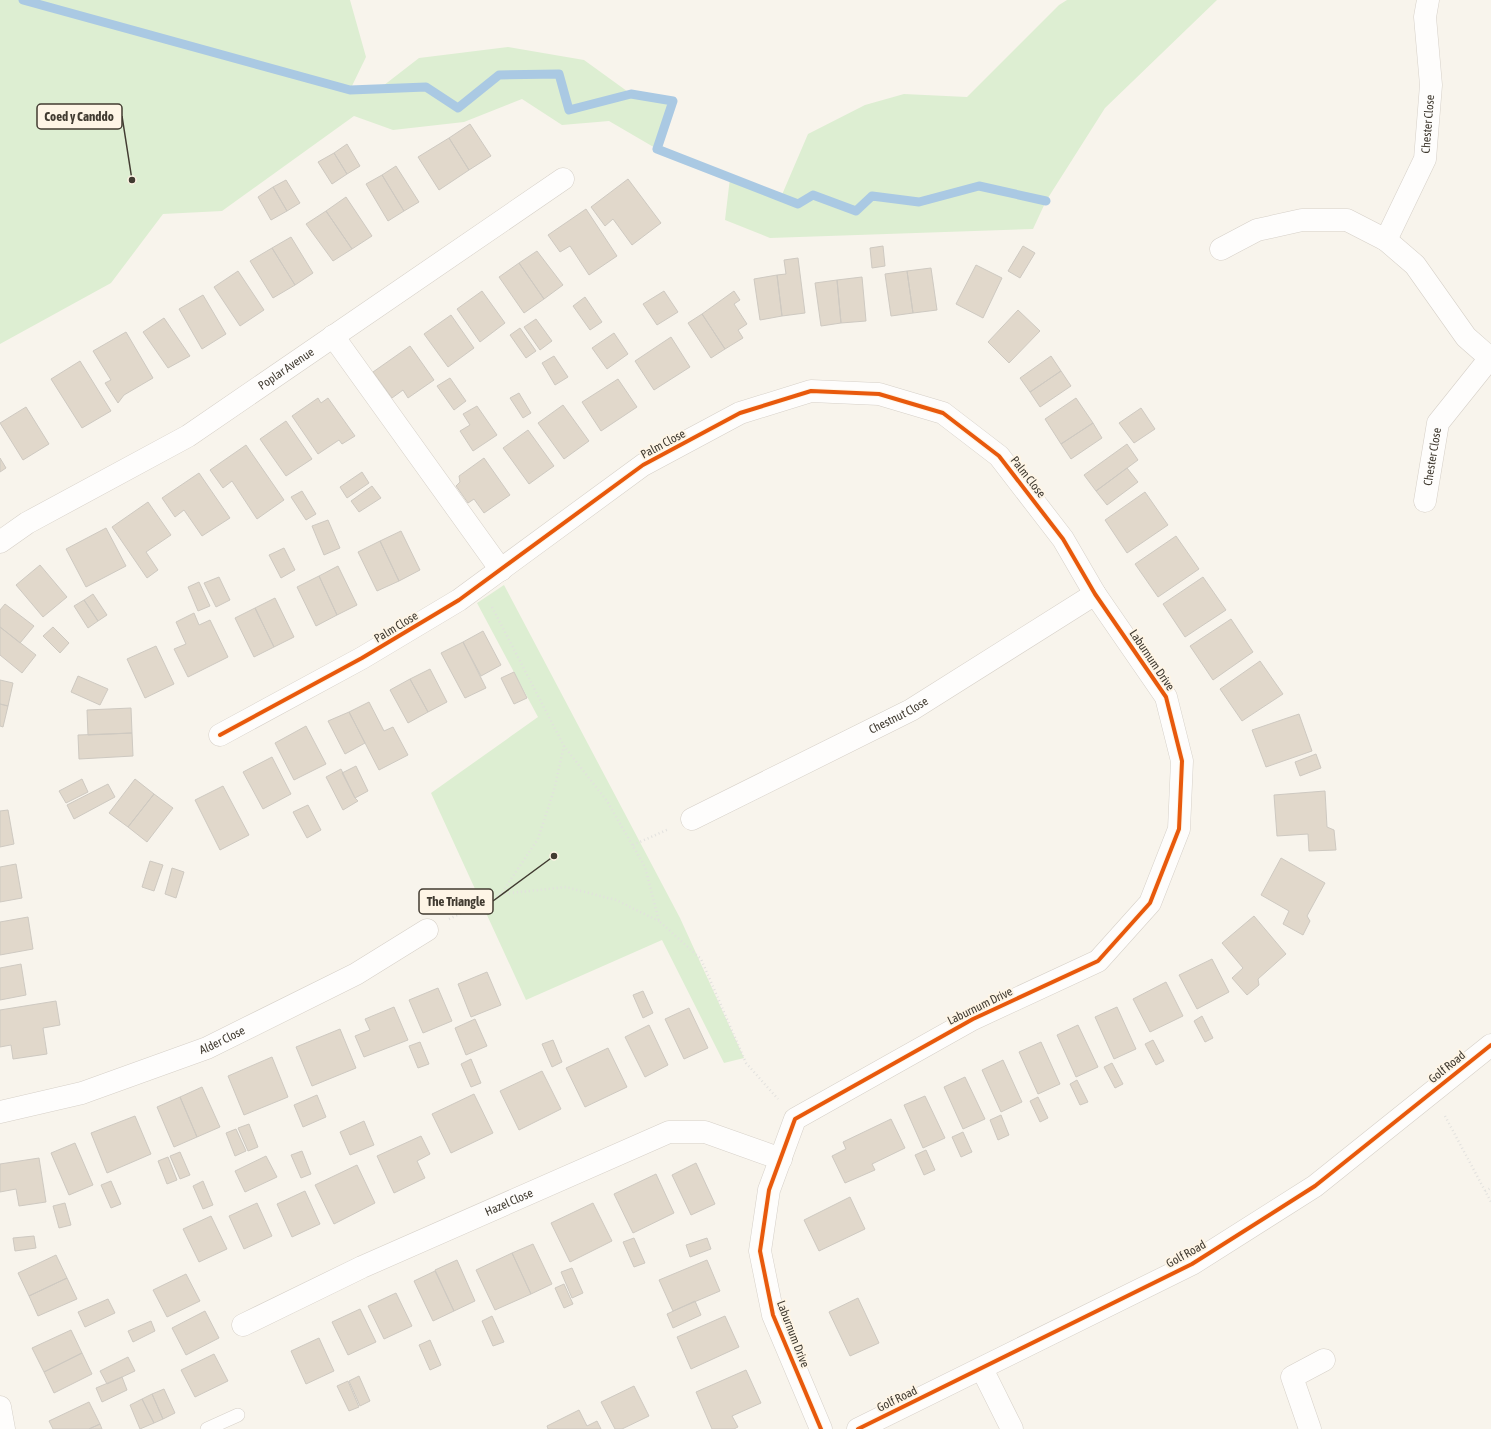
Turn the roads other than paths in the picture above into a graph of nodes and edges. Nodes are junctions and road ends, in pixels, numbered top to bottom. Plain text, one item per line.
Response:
1 (1428, 0) edge
2 (562, 179) dead end
3 (1386, 240) junction
4 (1221, 249) dead end
5 (333, 336) junction
6 (1490, 359) edge
7 (1425, 501) dead end
8 (0, 542) edge
9 (501, 570) junction
10 (1095, 594) junction
11 (220, 736) dead end
12 (692, 819) road end
13 (427, 930) road end
14 (1491, 1045) edge
15 (0, 1112) edge
16 (781, 1159) junction
17 (243, 1325) dead end
18 (1324, 1360) dead end
19 (982, 1369) junction
20 (0, 1407) edge
21 (238, 1415) dead end
22 (4, 1429) edge
23 (208, 1429) edge
24 (821, 1429) edge
25 (858, 1429) edge
26 (1012, 1429) edge
27 (1310, 1429) edge

1 - 3 street, Chester Close
2 - 5 street, Poplar Avenue
3 - 4 street, Chester Close
3 - 6 street, Chester Close
5 - 8 street, Poplar Avenue
5 - 9 street
6 - 7 street, Chester Close
9 - 10 street, Palm Close
9 - 11 street, Palm Close
10 - 12 street, Chestnut Close
10 - 16 street, Laburnum Drive
13 - 15 street, Alder Close
14 - 19 street, Golf Road
16 - 17 street, Hazel Close
16 - 24 street, Laburnum Drive
18 - 27 street
19 - 25 street, Golf Road
19 - 26 street
20 - 22 street
21 - 23 lane

